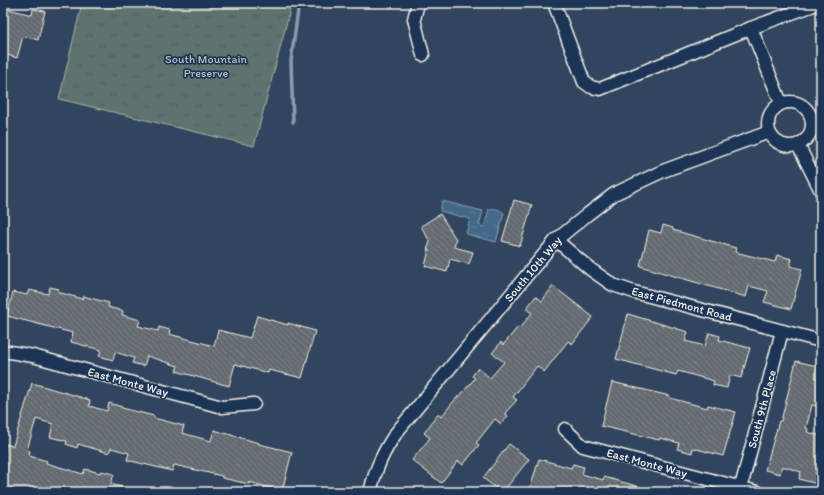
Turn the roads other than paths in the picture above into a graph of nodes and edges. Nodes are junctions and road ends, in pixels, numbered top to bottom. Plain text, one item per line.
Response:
1 (418, 3) edge
2 (554, 3) edge
3 (819, 3) edge
4 (751, 28) junction
5 (423, 55) dead end
6 (781, 103) junction
7 (816, 114) edge
8 (769, 132) junction
9 (798, 145) junction
10 (821, 191) edge
11 (556, 240) junction
12 (782, 331) junction
13 (821, 341) edge
14 (3, 352) edge
15 (254, 404) dead end
16 (565, 430) dead end
17 (741, 488) junction
18 (370, 492) edge
19 (757, 492) edge

1 - 5 street
2 - 4 street
3 - 4 street
4 - 6 street
6 - 7 street
6 - 8 street
7 - 9 street
8 - 9 street
8 - 11 street, South 10th Way
9 - 10 street
11 - 12 street, East Piedmont Road
11 - 18 street, South 10th Way
12 - 13 street, East Piedmont Road
12 - 17 street, South 9th Place
14 - 15 street, East Monte Way
16 - 17 street, East Monte Way
17 - 19 street, East Monte Way

